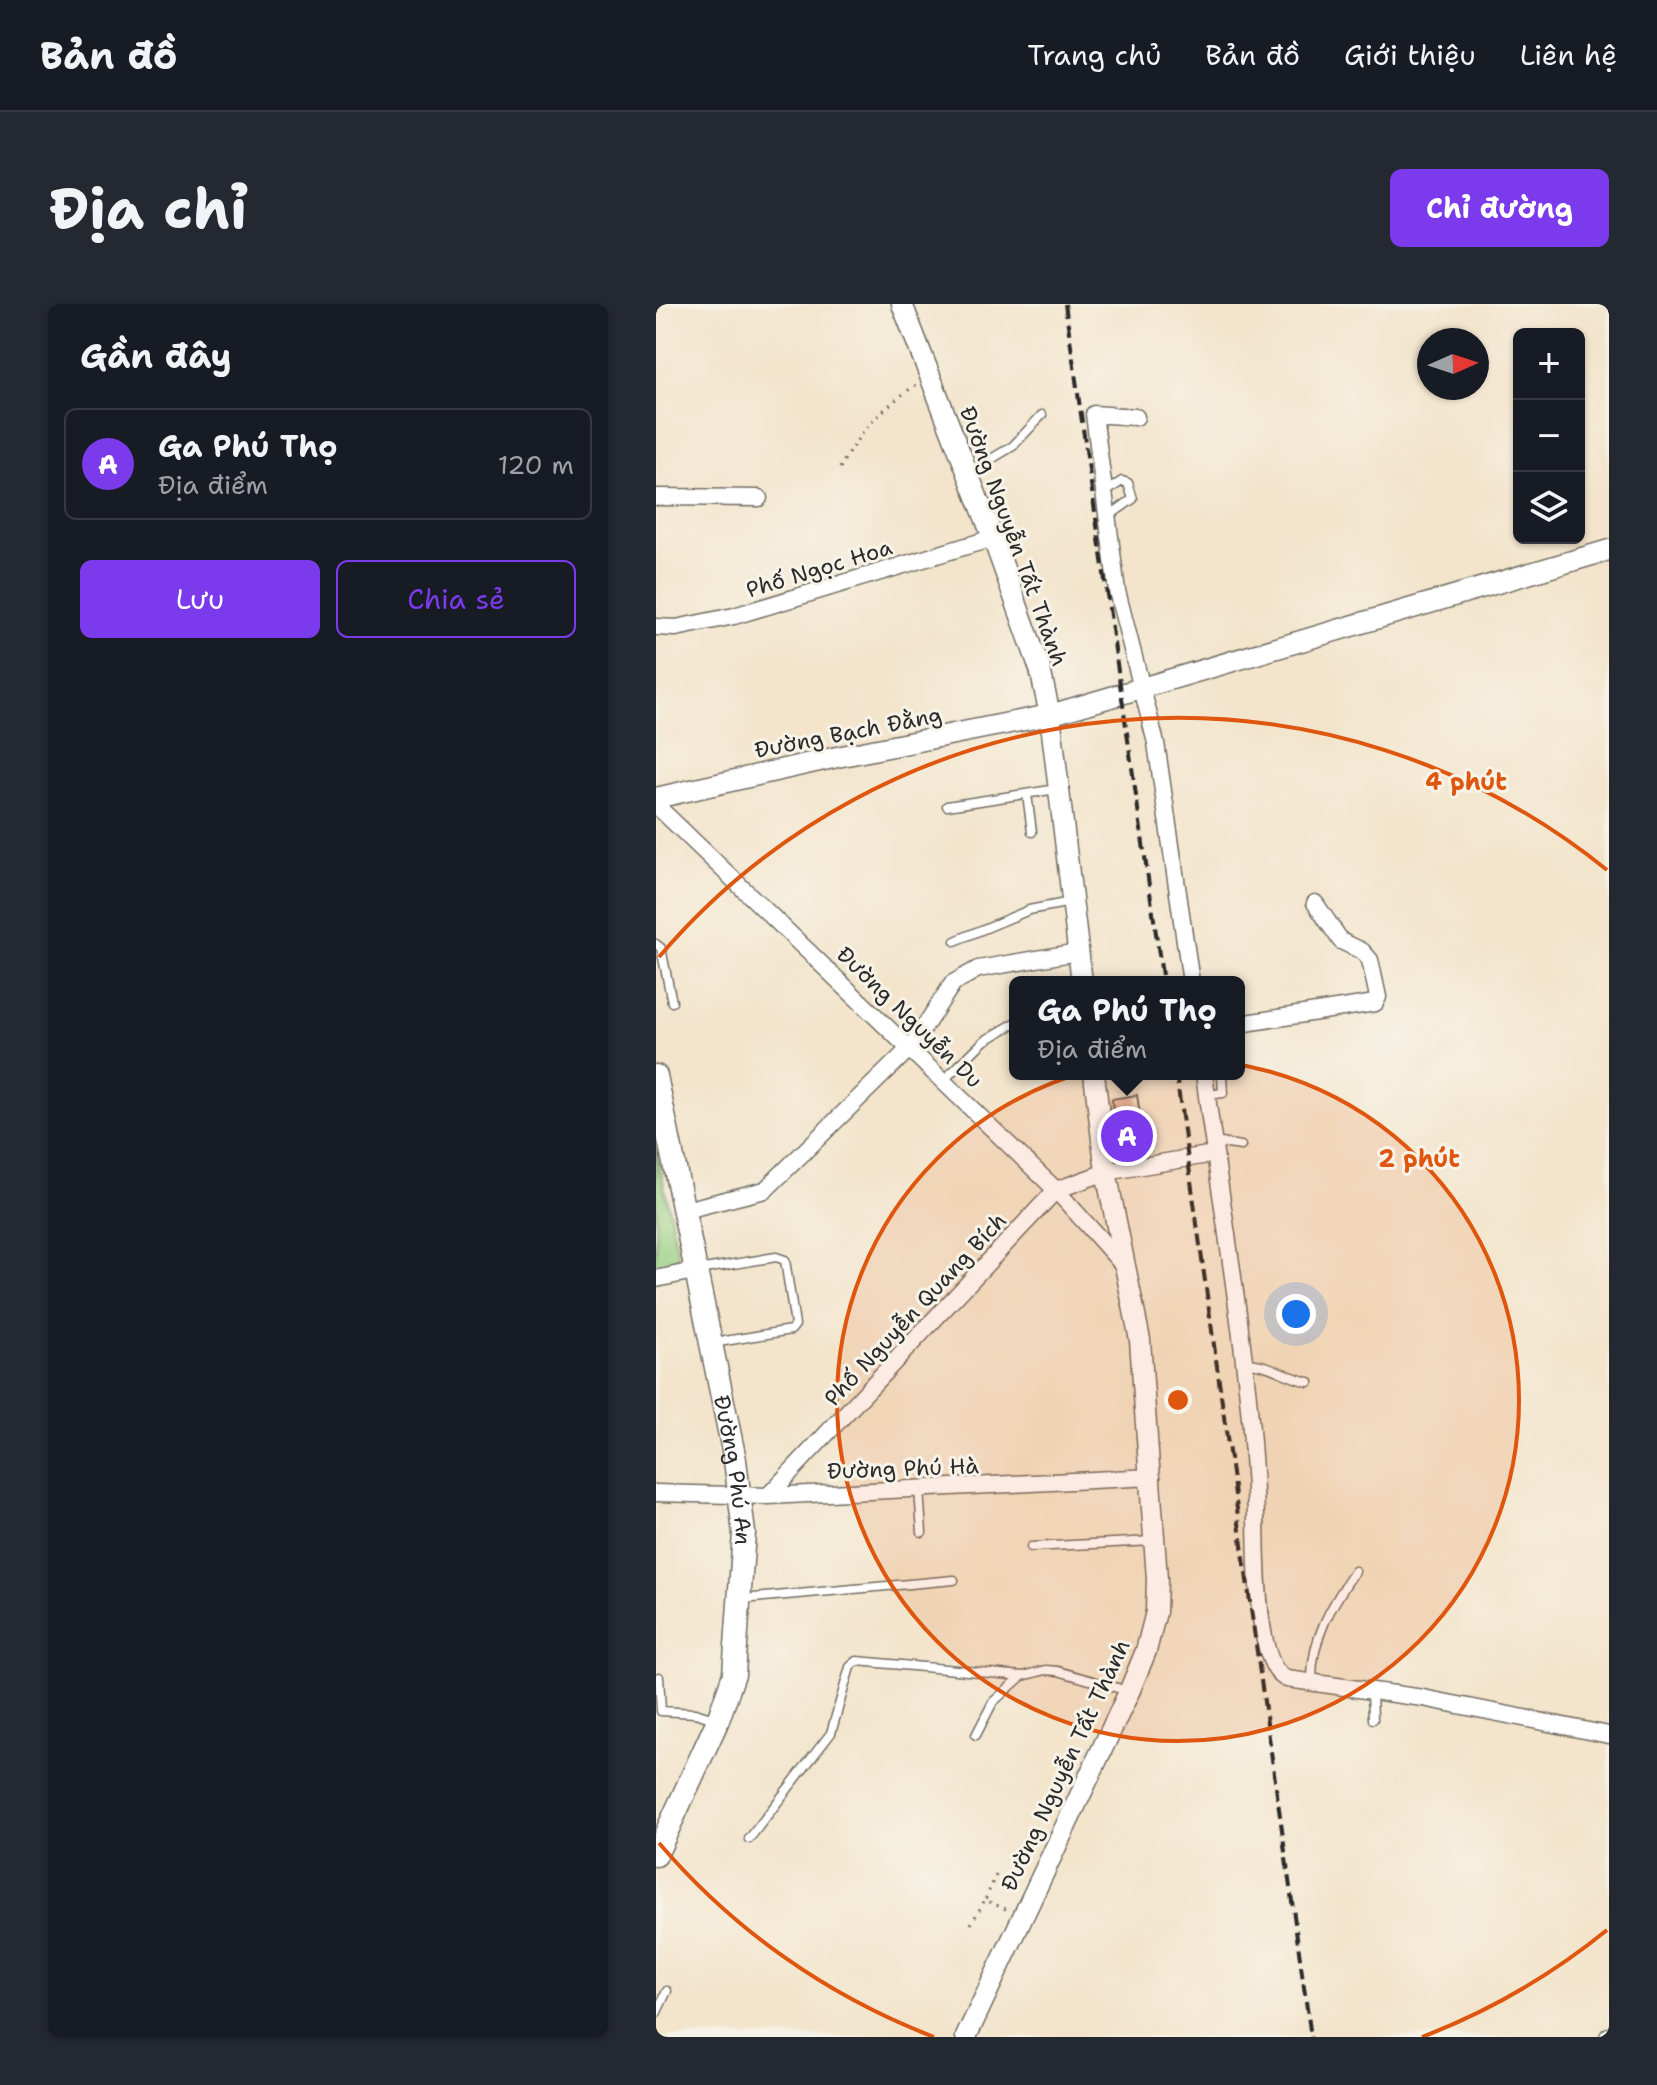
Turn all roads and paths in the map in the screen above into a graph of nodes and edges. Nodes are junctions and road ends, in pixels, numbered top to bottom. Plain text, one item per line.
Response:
1 (902, 304) edge
2 (929, 377) junction
3 (1042, 415) dead end
4 (1136, 417) dead end
5 (840, 468) dead end
6 (967, 474) junction
7 (1104, 494) junction
8 (656, 497) edge
9 (759, 498) dead end
10 (1116, 511) dead end
11 (993, 538) junction
12 (1609, 550) edge
13 (656, 627) edge
14 (1143, 690) junction
15 (1050, 715) junction
16 (1058, 789) junction
17 (1027, 794) junction
18 (656, 798) edge
19 (656, 805) edge
20 (947, 806) dead end
21 (1032, 832) dead end
22 (1072, 902) junction
23 (1315, 903) dead end
24 (955, 941) dead end
25 (656, 944) edge
26 (1078, 952) junction
27 (1081, 976) edge
28 (1190, 976) edge
29 (672, 1002) dead end
30 (1245, 1023) edge
31 (1009, 1026) edge
32 (911, 1047) junction
33 (656, 1076) edge
34 (944, 1080) junction
35 (1095, 1080) edge
36 (1205, 1080) edge
37 (1222, 1080) edge
38 (1207, 1095) junction
39 (1241, 1146) dead end
40 (1214, 1148) junction
41 (1106, 1172) junction
42 (1056, 1190) junction
43 (685, 1210) junction
44 (1126, 1267) junction
45 (698, 1270) junction
46 (656, 1279) edge
47 (712, 1343) junction
48 (1243, 1363) junction
49 (1309, 1382) dead end
50 (1152, 1477) junction
51 (919, 1489) junction
52 (656, 1493) edge
53 (741, 1496) junction
54 (768, 1496) junction
55 (922, 1532) dead end
56 (1155, 1541) junction
57 (1031, 1547) dead end
58 (1355, 1571) dead end
59 (954, 1580) dead end
60 (741, 1599) junction
61 (1023, 1676) junction
62 (659, 1677) dead end
63 (1312, 1682) junction
64 (1372, 1691) junction
65 (1129, 1692) junction
66 (1373, 1719) dead end
67 (718, 1720) junction
68 (976, 1735) dead end
69 (1609, 1735) edge
70 (749, 1839) dead end
71 (656, 1855) edge
72 (996, 1875) dead end
73 (985, 1900) junction
74 (1022, 1916) junction
75 (971, 1924) dead end
76 (667, 1991) dead end
77 (656, 2014) edge
78 (966, 2037) edge

1 - 2 street, Đường Nguyễn Tất Thành
2 - 5 path
2 - 6 street, Đường Nguyễn Tất Thành
3 - 6 lane
4 - 7 street
6 - 11 street, Đường Nguyễn Tất Thành
7 - 10 lane
7 - 14 street
8 - 9 street
11 - 13 street, Phố Ngọc Hoa
11 - 15 street, Đường Nguyễn Tất Thành
12 - 14 street, Đường Bạch Đằng
14 - 15 street, Đường Bạch Đằng
14 - 28 street
15 - 16 street, Đường Nguyễn Tất Thành
15 - 18 street, Đường Bạch Đằng
16 - 17 lane
16 - 22 street, Đường Nguyễn Tất Thành
17 - 20 lane
17 - 21 lane
19 - 32 street, Đường Nguyễn Du
22 - 24 lane
22 - 26 street, Đường Nguyễn Tất Thành
23 - 30 street
25 - 29 lane
26 - 27 street, Đường Nguyễn Tất Thành
26 - 32 street
31 - 34 lane
32 - 34 street, Đường Nguyễn Du
32 - 43 street
33 - 43 main road, Đường Phú An
34 - 42 street, Đường Nguyễn Du
35 - 41 street, Đường Nguyễn Tất Thành
36 - 38 street
37 - 38 lane
38 - 40 street
39 - 40 lane
40 - 41 street, Phố Nguyễn Quang Bích
40 - 48 street
41 - 42 street, Phố Nguyễn Quang Bích
41 - 44 street, Đường Nguyễn Tất Thành
42 - 44 street, Đường Nguyễn Du
42 - 54 street, Phố Nguyễn Quang Bích
43 - 45 main road, Đường Phú An
44 - 50 street, Đường Nguyễn Tất Thành
45 - 46 street
45 - 47 main road, Đường Phú An
45 - 47 lane
47 - 53 main road, Đường Phú An
48 - 49 lane
48 - 63 street
50 - 51 street, Đường Phú Hà
50 - 56 street, Đường Nguyễn Tất Thành
51 - 54 street, Đường Phú Hà
51 - 55 lane
52 - 53 street, Đường Phú Hà
53 - 54 street, Đường Phú Hà
53 - 60 main road, Đường Phú An
56 - 57 lane
56 - 65 street, Đường Nguyễn Tất Thành
58 - 63 lane
59 - 60 lane
60 - 67 main road, Đường Phú An
61 - 65 lane
61 - 68 lane
61 - 70 lane
62 - 67 lane
63 - 64 street
64 - 66 lane
64 - 69 street
65 - 74 street, Đường Nguyễn Tất Thành
67 - 71 main road, Đường Phú An
72 - 73 path
73 - 74 path
73 - 75 path
74 - 78 street, Đường Nguyễn Tất Thành
76 - 77 lane

